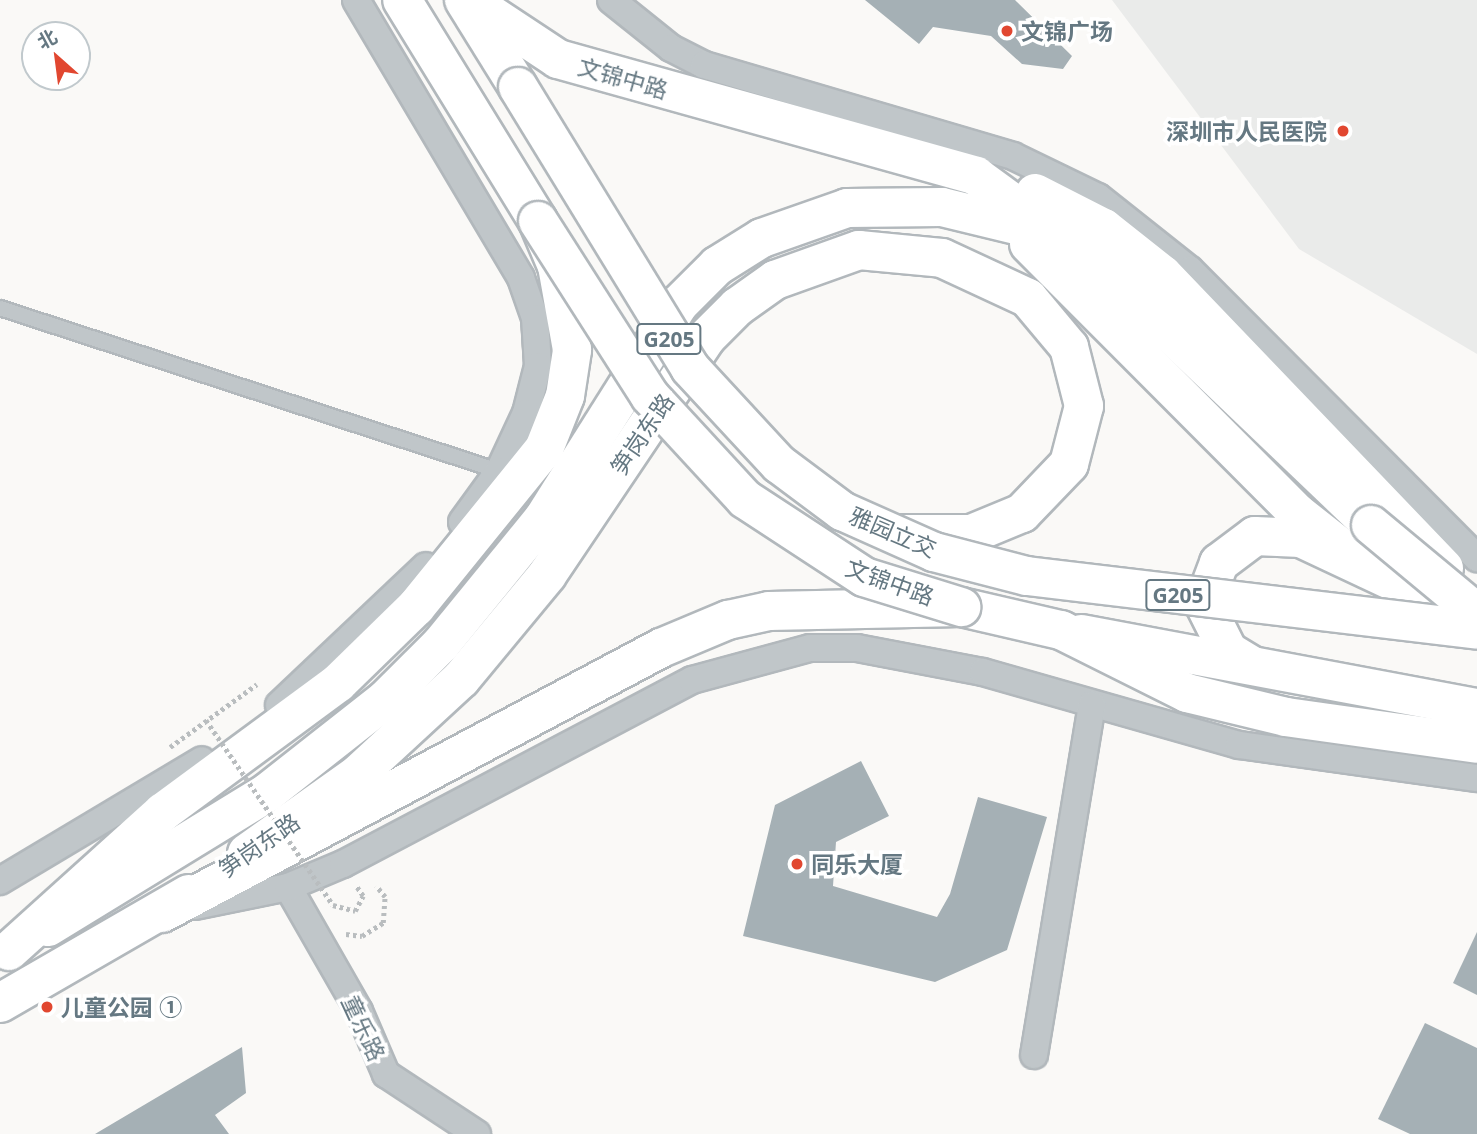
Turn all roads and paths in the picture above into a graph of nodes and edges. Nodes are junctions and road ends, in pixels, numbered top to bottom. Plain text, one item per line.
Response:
1 (356, 0) edge
2 (402, 0) edge
3 (466, 0) edge
4 (611, 0) edge
5 (976, 176) junction
6 (988, 216) junction
7 (538, 221) junction
8 (1101, 267) junction
9 (0, 307) edge
10 (499, 471) junction
11 (1371, 525) junction
12 (885, 533) junction
13 (1477, 558) edge
14 (1368, 569) junction
15 (1477, 582) edge
16 (1477, 597) edge
17 (961, 607) junction
18 (1477, 612) edge
19 (1062, 630) junction
20 (1477, 630) edge
21 (1253, 666) junction
22 (257, 684) dead end
23 (1091, 705) junction
24 (1477, 708) edge
25 (1477, 744) edge
26 (1477, 778) edge
27 (0, 881) edge
28 (342, 886) dead end
29 (376, 886) dead end
30 (288, 887) junction
31 (334, 891) dead end
32 (162, 913) junction
33 (327, 916) dead end
34 (339, 930) dead end
35 (3, 947) edge
36 (0, 1003) edge
37 (1034, 1055) dead end
38 (477, 1134) edge

1 - 10 street
2 - 7 main road, 文锦中路 / G205
3 - 5 main road, 文锦中路
3 - 12 main road, 雅园立交 / G205, bridge
4 - 13 street
5 - 8 main road, 文锦中路
5 - 16 main road
6 - 8 main road, 笋岗东路
6 - 14 main road
6 - 35 main road, 笋岗东路
7 - 17 main road, 文锦中路 / G205, bridge
7 - 35 main road, bridge
8 - 11 main road, 文锦中路
9 - 10 lane
10 - 27 street
11 - 15 main road, 文锦中路, bridge
11 - 18 main road, bridge
12 - 20 main road, 雅园立交 / G205, bridge
12 - 32 main road, 笋岗东路, bridge
14 - 18 main road
14 - 21 main road
17 - 19 main road, 文锦中路 / G205
17 - 32 main road
19 - 21 main road, 文锦中路
19 - 25 main road, G205
21 - 24 main road, 文锦中路
22 - 28 path, bridge
23 - 26 street
23 - 30 street
23 - 37 street
29 - 34 path
30 - 32 street
30 - 38 street, 童乐路
31 - 33 path, bridge
32 - 36 main road, 笋岗东路

